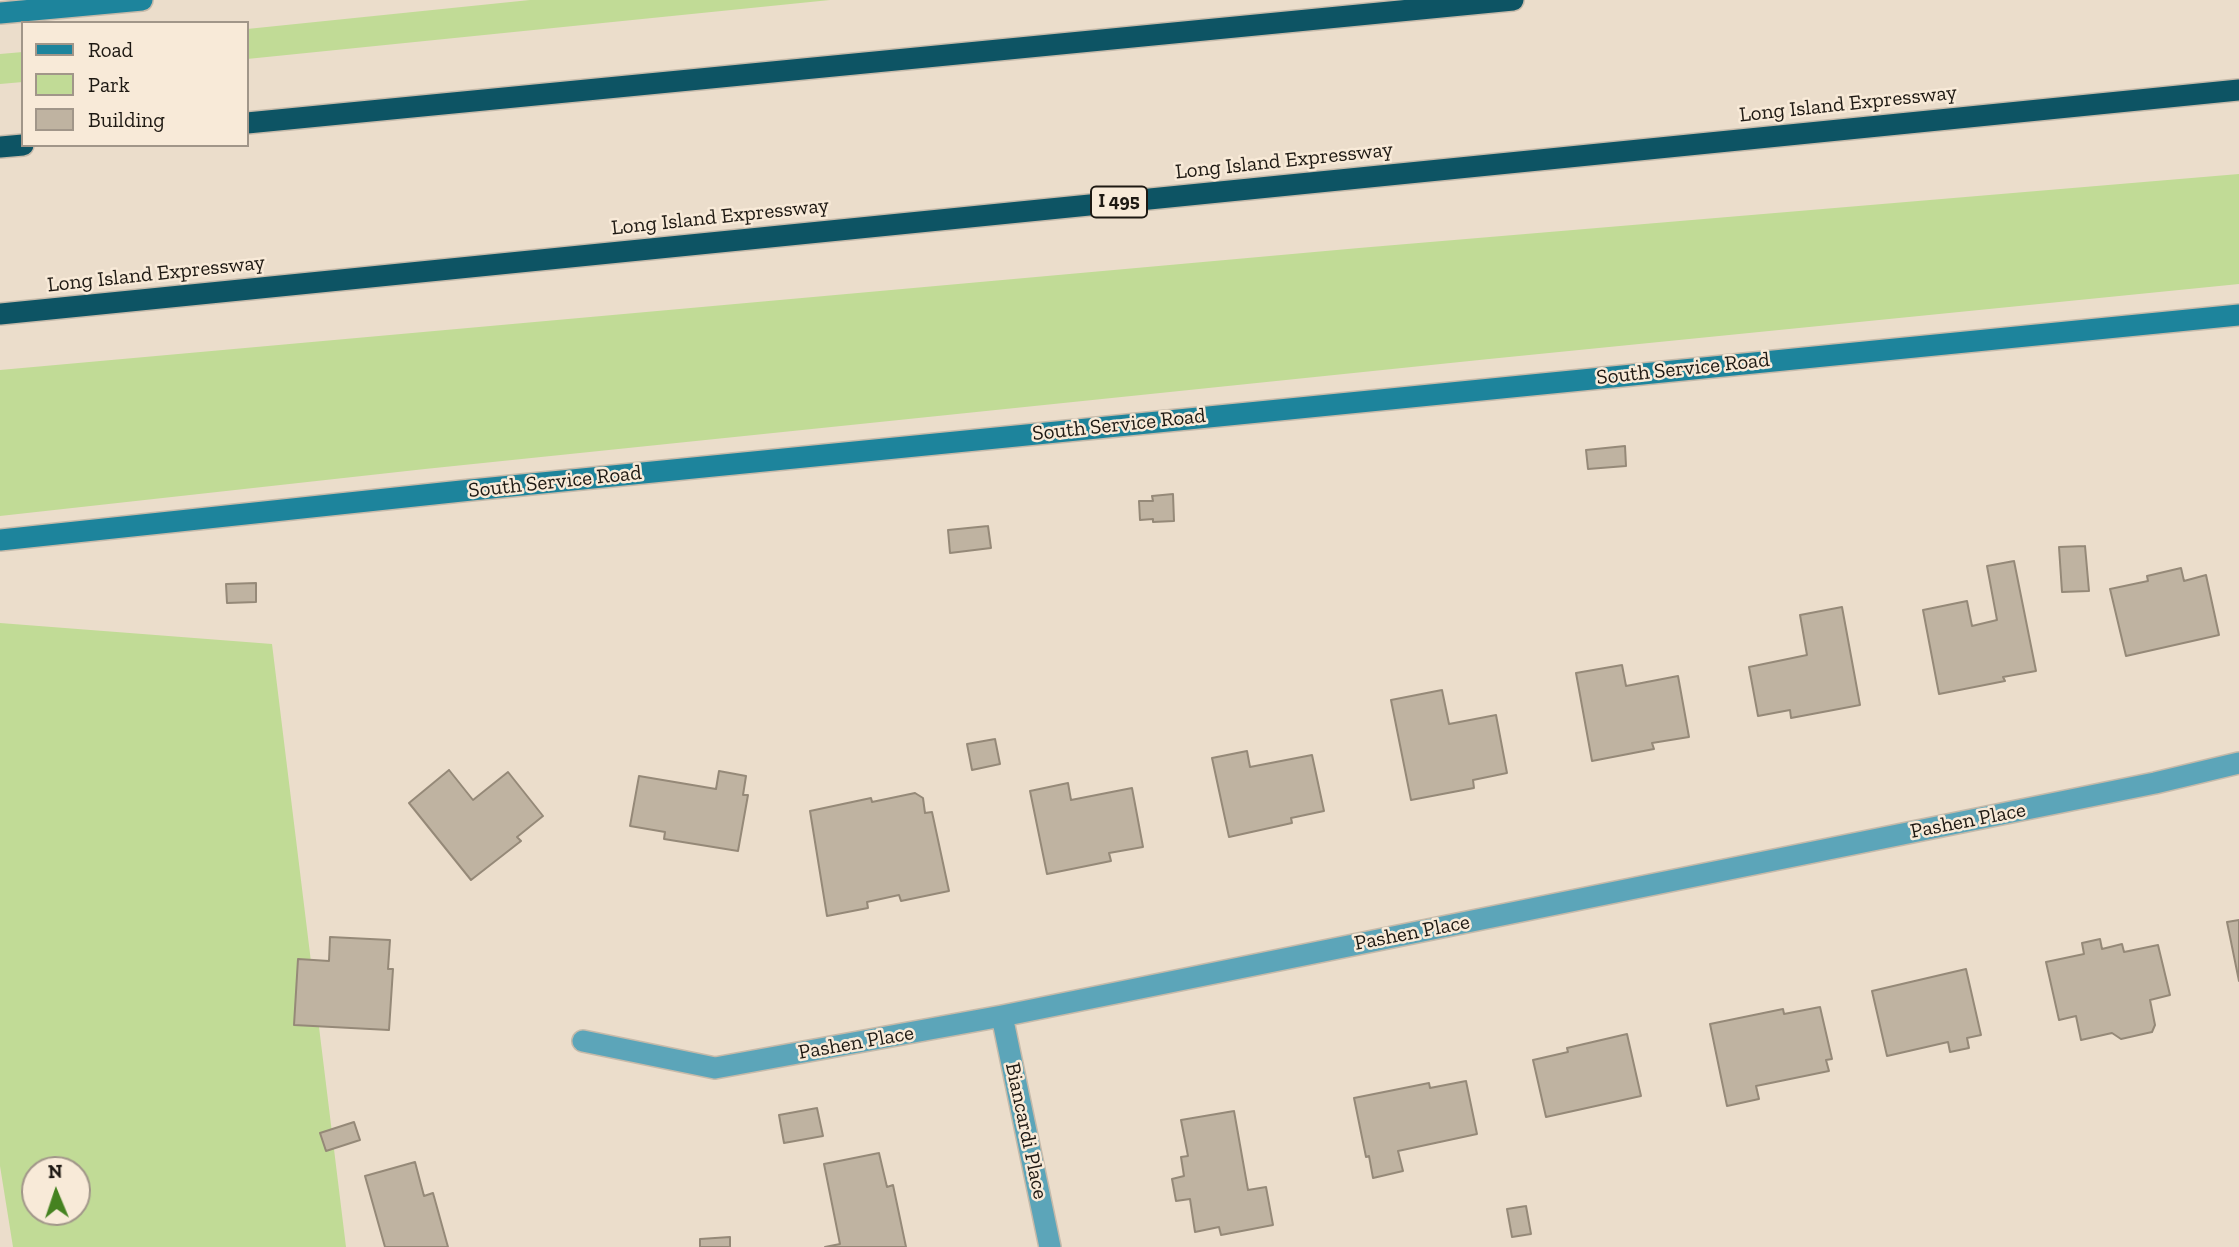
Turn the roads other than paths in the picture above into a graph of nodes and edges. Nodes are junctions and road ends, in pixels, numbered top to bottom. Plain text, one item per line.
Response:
1 (142, 0) edge
2 (1513, 0) edge
3 (0, 13) edge
4 (2239, 90) edge
5 (248, 123) edge
6 (21, 145) edge
7 (0, 147) edge
8 (0, 314) edge
9 (2239, 316) edge
10 (0, 540) edge
11 (2239, 763) edge
12 (1002, 1016) junction
13 (583, 1041) dead end
14 (1050, 1247) edge

1 - 3 main road
2 - 5 highway
4 - 8 highway, Long Island Expressway / I 495
6 - 7 highway
9 - 10 main road, South Service Road
11 - 12 street, Pashen Place
12 - 13 street, Pashen Place
12 - 14 street, Biancardi Place

